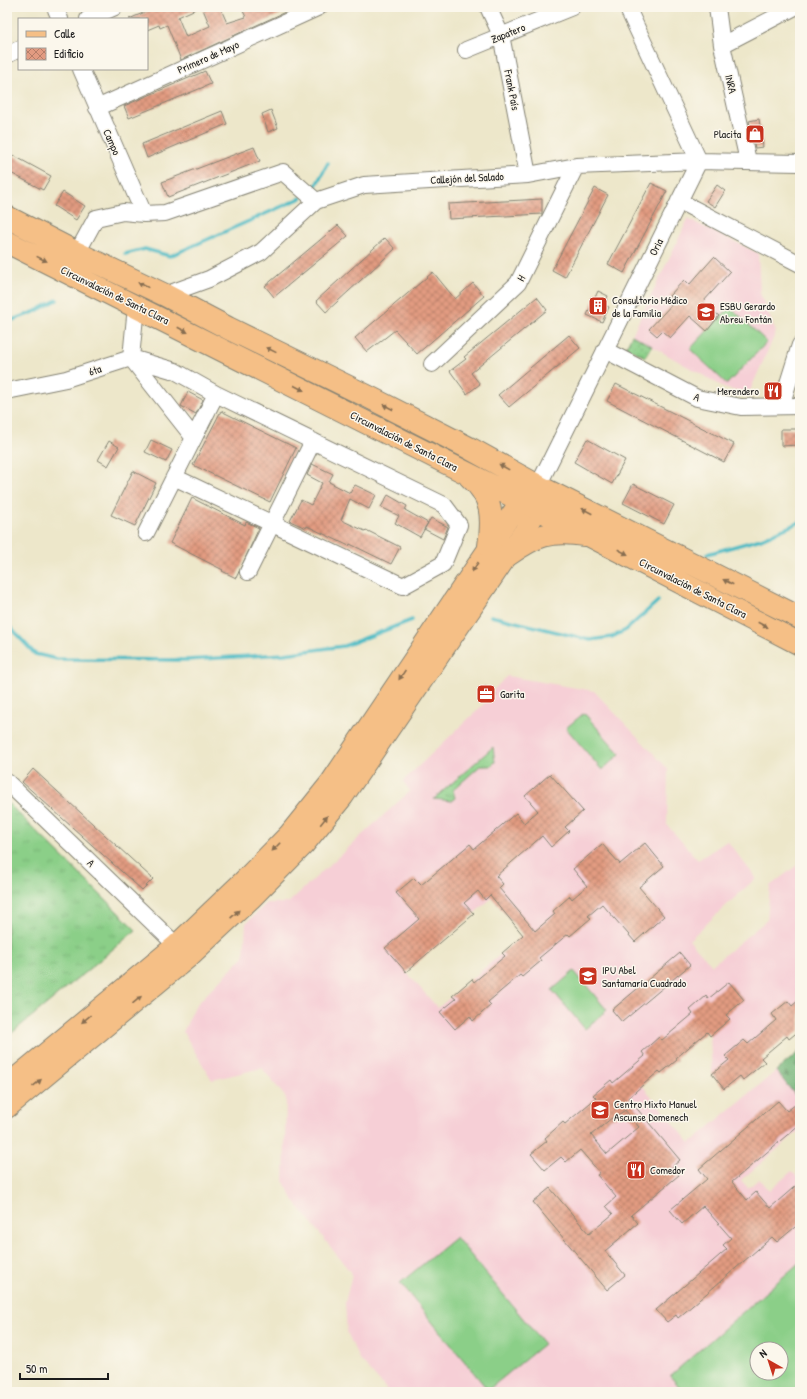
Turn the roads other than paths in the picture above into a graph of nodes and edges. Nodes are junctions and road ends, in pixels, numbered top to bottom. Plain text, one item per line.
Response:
1 (55, 7) edge
2 (115, 7) edge
3 (319, 7) edge
4 (488, 7) edge
5 (572, 7) edge
6 (627, 7) edge
7 (717, 7) edge
8 (795, 7) edge
9 (60, 18) edge
10 (90, 18) edge
11 (501, 36) junction
12 (722, 45) junction
13 (18, 49) edge
14 (466, 50) dead end
15 (7, 54) edge
16 (81, 70) edge
17 (97, 108) junction
18 (699, 161) junction
19 (748, 161) junction
20 (800, 163) edge
21 (576, 166) junction
22 (528, 175) junction
23 (316, 201) junction
24 (679, 202) junction
25 (144, 214) junction
26 (7, 217) edge
27 (7, 242) edge
28 (77, 253) junction
29 (800, 264) edge
30 (165, 295) junction
31 (136, 306) junction
32 (800, 345) edge
33 (605, 350) junction
34 (131, 358) junction
35 (432, 364) dead end
36 (7, 391) edge
37 (216, 394) junction
38 (781, 406) junction
39 (800, 406) edge
40 (194, 438) junction
41 (313, 441) junction
42 (461, 470) junction
43 (174, 477) junction
44 (538, 486) junction
45 (530, 504) junction
46 (272, 523) junction
47 (146, 533) dead end
48 (593, 537) junction
49 (498, 551) junction
50 (248, 572) dead end
51 (798, 616) edge
52 (800, 644) edge
53 (7, 782) edge
54 (176, 945) junction
55 (7, 1085) edge
56 (7, 1108) edge

1 - 9 street
2 - 10 street
3 - 17 street, Primero de Mayo
4 - 11 street, Frank País
5 - 11 street, Zapatero
6 - 18 street
7 - 12 street, INRA
8 - 12 street
11 - 14 street, Zapatero
11 - 22 street, Frank País
12 - 19 street, INRA
13 - 15 street
16 - 17 street, Campo
17 - 25 street, Campo
18 - 19 street, Callejón del Salado
18 - 21 street, Callejón del Salado
18 - 24 street, Oria
19 - 20 street, Callejón del Salado
21 - 22 street, Callejón del Salado
21 - 35 street, H
22 - 23 street, Callejón del Salado
23 - 25 street
23 - 30 street, Callejón del Salado
24 - 29 street
24 - 33 street, Oria
25 - 28 street
26 - 28 highway, Circunvalación de Santa Clara
27 -> 31 highway, Circunvalación de Santa Clara
30 -> 28 highway, Circunvalación de Santa Clara
44 -> 30 highway, Circunvalación de Santa Clara
31 - 34 street
31 -> 42 highway, Circunvalación de Santa Clara
32 - 38 street
33 - 38 street, A
33 - 44 street, Oria
34 - 36 street, 6ta
34 - 37 street
34 - 40 street
37 - 40 street
37 - 41 street
38 - 39 street, A
40 - 43 street
41 - 46 street
41 - 46 street
42 - 45 highway, Circunvalación de Santa Clara
42 - 49 highway
43 - 46 street
43 - 47 street
44 - 45 main road
51 -> 44 highway, Circunvalación de Santa Clara
45 - 48 highway, Circunvalación de Santa Clara
45 - 49 main road
46 - 50 street
48 - 49 highway
48 -> 52 highway, Circunvalación de Santa Clara
49 -> 54 main road
56 -> 49 main road
53 - 54 street, A
54 -> 55 main road

